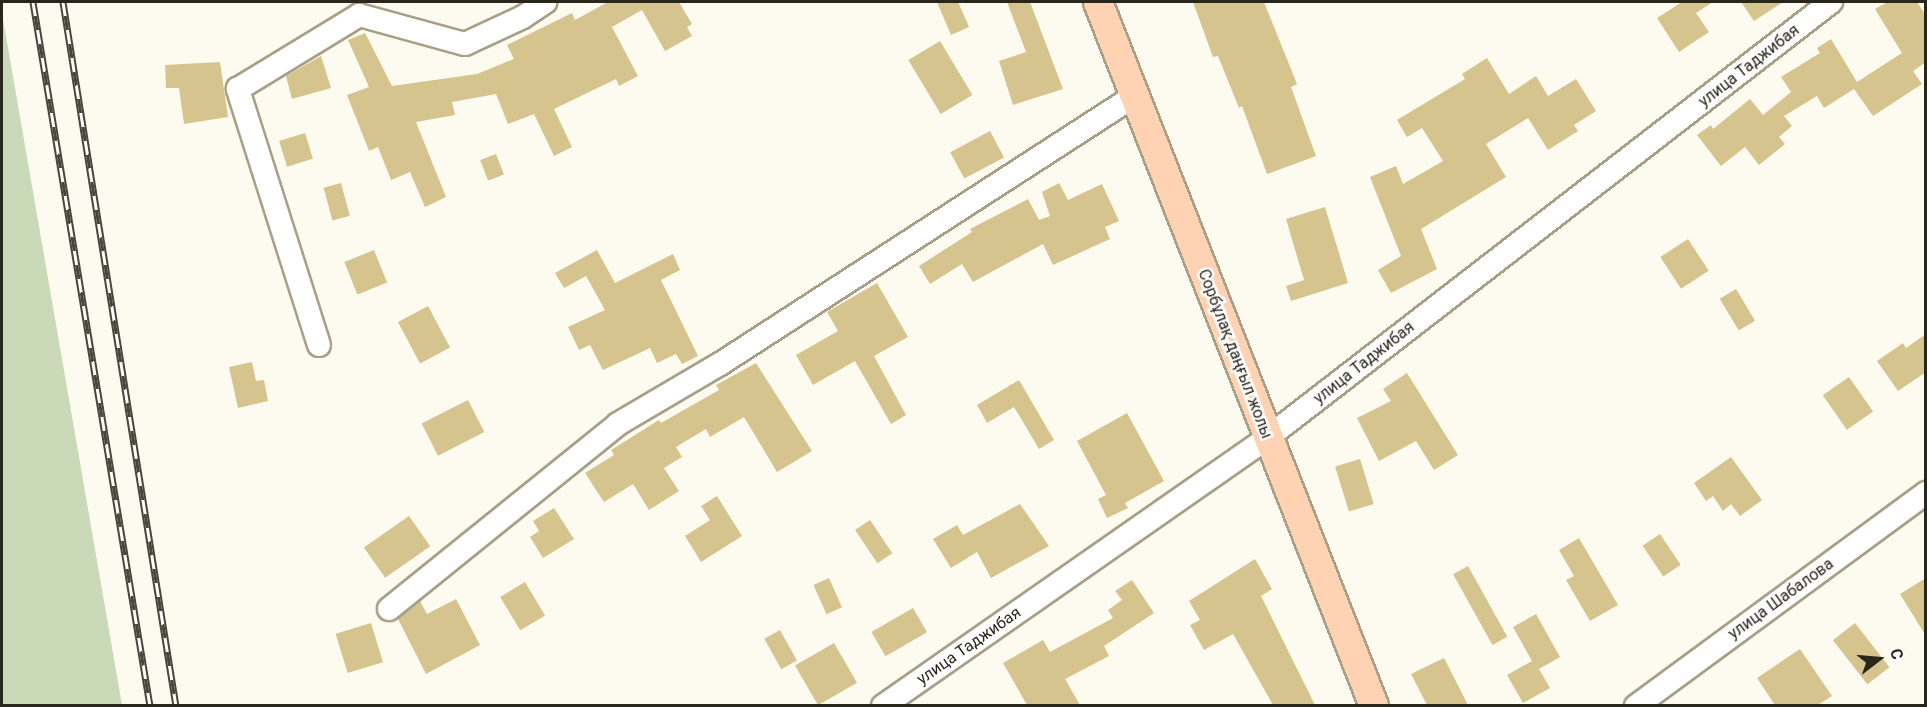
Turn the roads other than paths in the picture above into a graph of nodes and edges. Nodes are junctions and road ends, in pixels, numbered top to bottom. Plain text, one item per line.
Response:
1 (545, 2) edge
2 (1098, 2) edge
3 (1831, 2) edge
4 (519, 9) edge
5 (1136, 95) junction
6 (319, 345) dead end
7 (1267, 438) junction
8 (1926, 493) edge
9 (389, 609) dead end
10 (883, 705) edge
11 (1374, 705) edge
12 (1636, 705) edge

1 - 4 street
2 - 5 main road, Сорбұлақ даңғыл жолы
3 - 7 street, улица Таджибая
4 - 6 street
5 - 7 main road, Сорбұлақ даңғыл жолы
5 - 9 street
7 - 10 street, улица Таджибая
7 - 11 main road, Сорбұлақ даңғыл жолы
8 - 12 street, улица Шабалова

